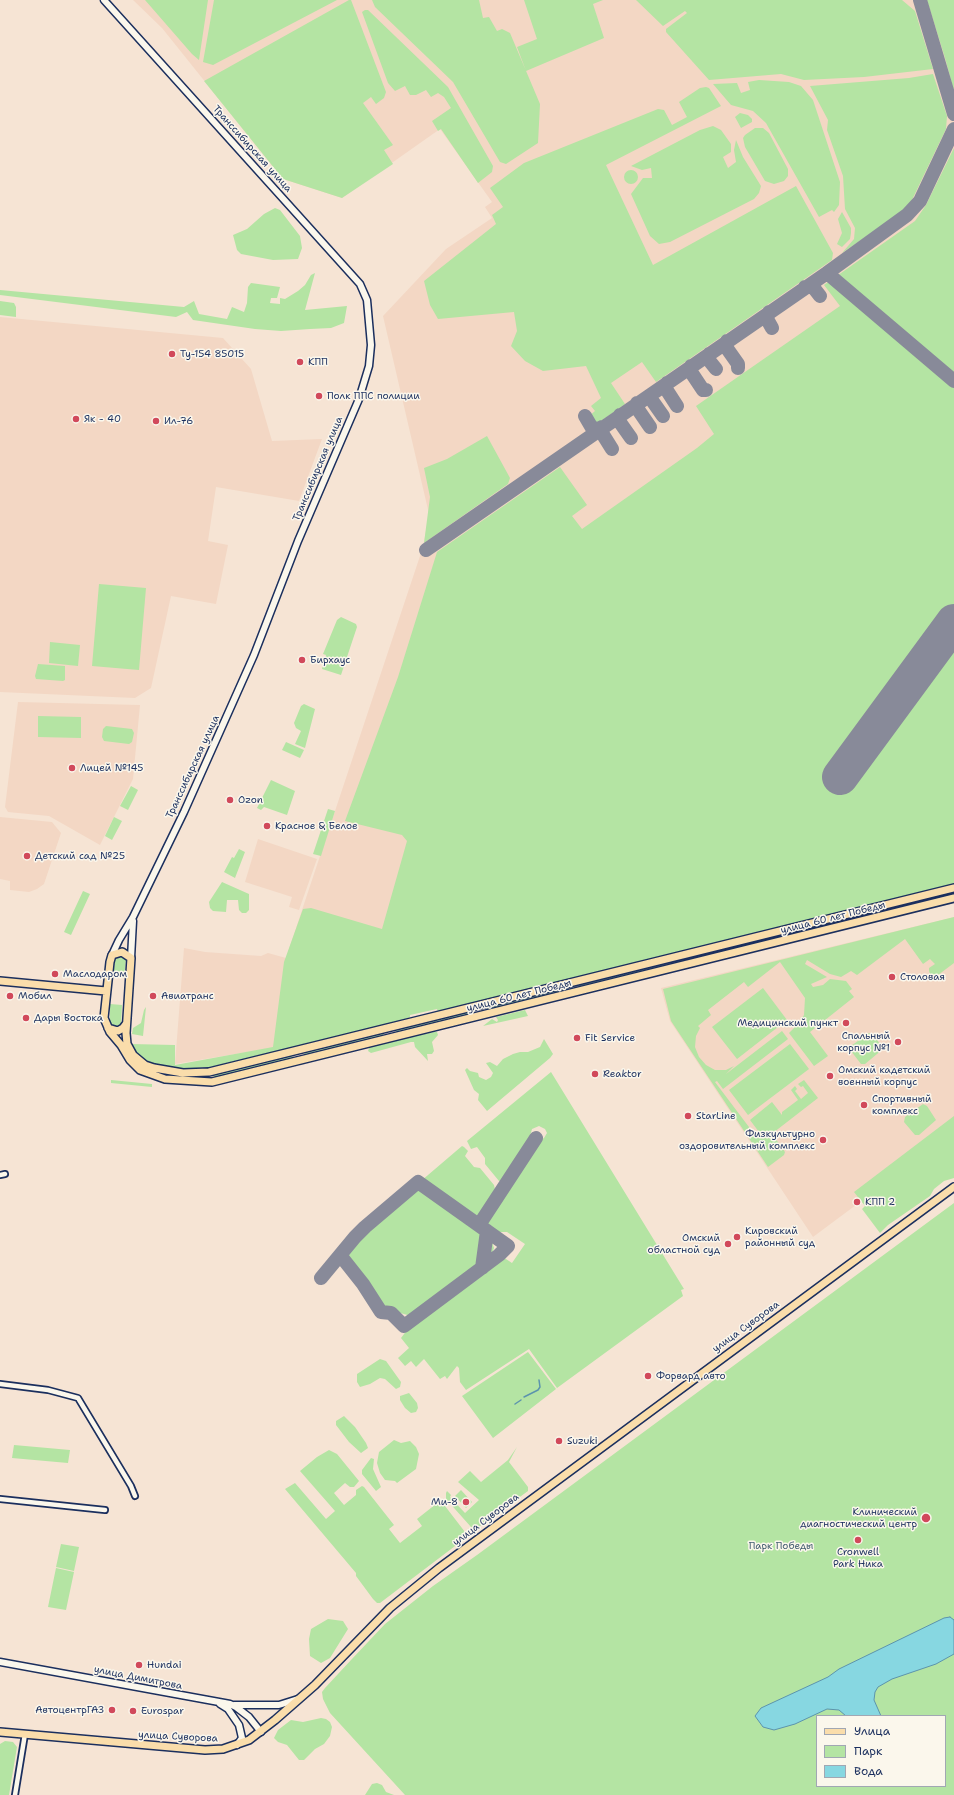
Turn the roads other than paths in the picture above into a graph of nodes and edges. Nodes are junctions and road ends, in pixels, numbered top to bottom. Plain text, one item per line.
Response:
1 (104, 0) edge
2 (954, 888) edge
3 (916, 897) junction
4 (954, 898) edge
5 (918, 907) junction
6 (133, 917) junction
7 (112, 955) junction
8 (131, 958) junction
9 (669, 958) junction
10 (672, 968) junction
11 (0, 981) edge
12 (106, 991) junction
13 (480, 1005) junction
14 (483, 1015) junction
15 (126, 1024) junction
16 (107, 1028) junction
17 (298, 1050) junction
18 (301, 1061) junction
19 (954, 1187) edge
20 (0, 1384) edge
21 (135, 1496) dead end
22 (0, 1499) edge
23 (105, 1510) dead end
24 (0, 1664) edge
25 (301, 1697) junction
26 (217, 1702) junction
27 (230, 1704) junction
28 (0, 1732) edge
29 (261, 1732) junction
30 (25, 1734) junction
31 (236, 1746) junction
32 (15, 1795) edge

1 - 6 main road, Транссибирская улица
2 - 3 main road, улица 60 лет Победы
3 - 5 main road
3 - 9 main road, улица 60 лет Победы
4 - 5 main road, улица 60 лет Победы
5 - 10 main road, улица 60 лет Победы
6 - 7 main road, улица 60 лет Победы
6 - 8 main road, улица 60 лет Победы
7 - 8 main road
7 - 12 main road, улица 60 лет Победы
8 - 15 main road, улица 60 лет Победы
9 - 10 main road
9 - 13 main road, улица 60 лет Победы
10 - 14 main road, улица 60 лет Победы
11 - 12 main road
12 - 16 main road, улица 60 лет Победы
13 - 14 main road
13 - 17 main road, улица 60 лет Победы
14 - 18 main road, улица 60 лет Победы
15 - 16 main road
15 - 17 main road, улица 60 лет Победы
16 - 18 main road, улица 60 лет Победы
17 - 18 main road
19 - 25 main road, улица Суворова
20 - 21 street
22 - 23 street
24 - 26 main road, улица Димитрова
25 - 27 main road
25 - 29 main road, улица Суворова
26 - 27 main road, улица Димитрова
26 - 31 main road
27 - 29 main road, улица Димитрова
28 - 30 main road, улица Суворова
29 - 31 main road, улица Суворова
30 - 31 main road, улица Суворова
30 - 32 street

